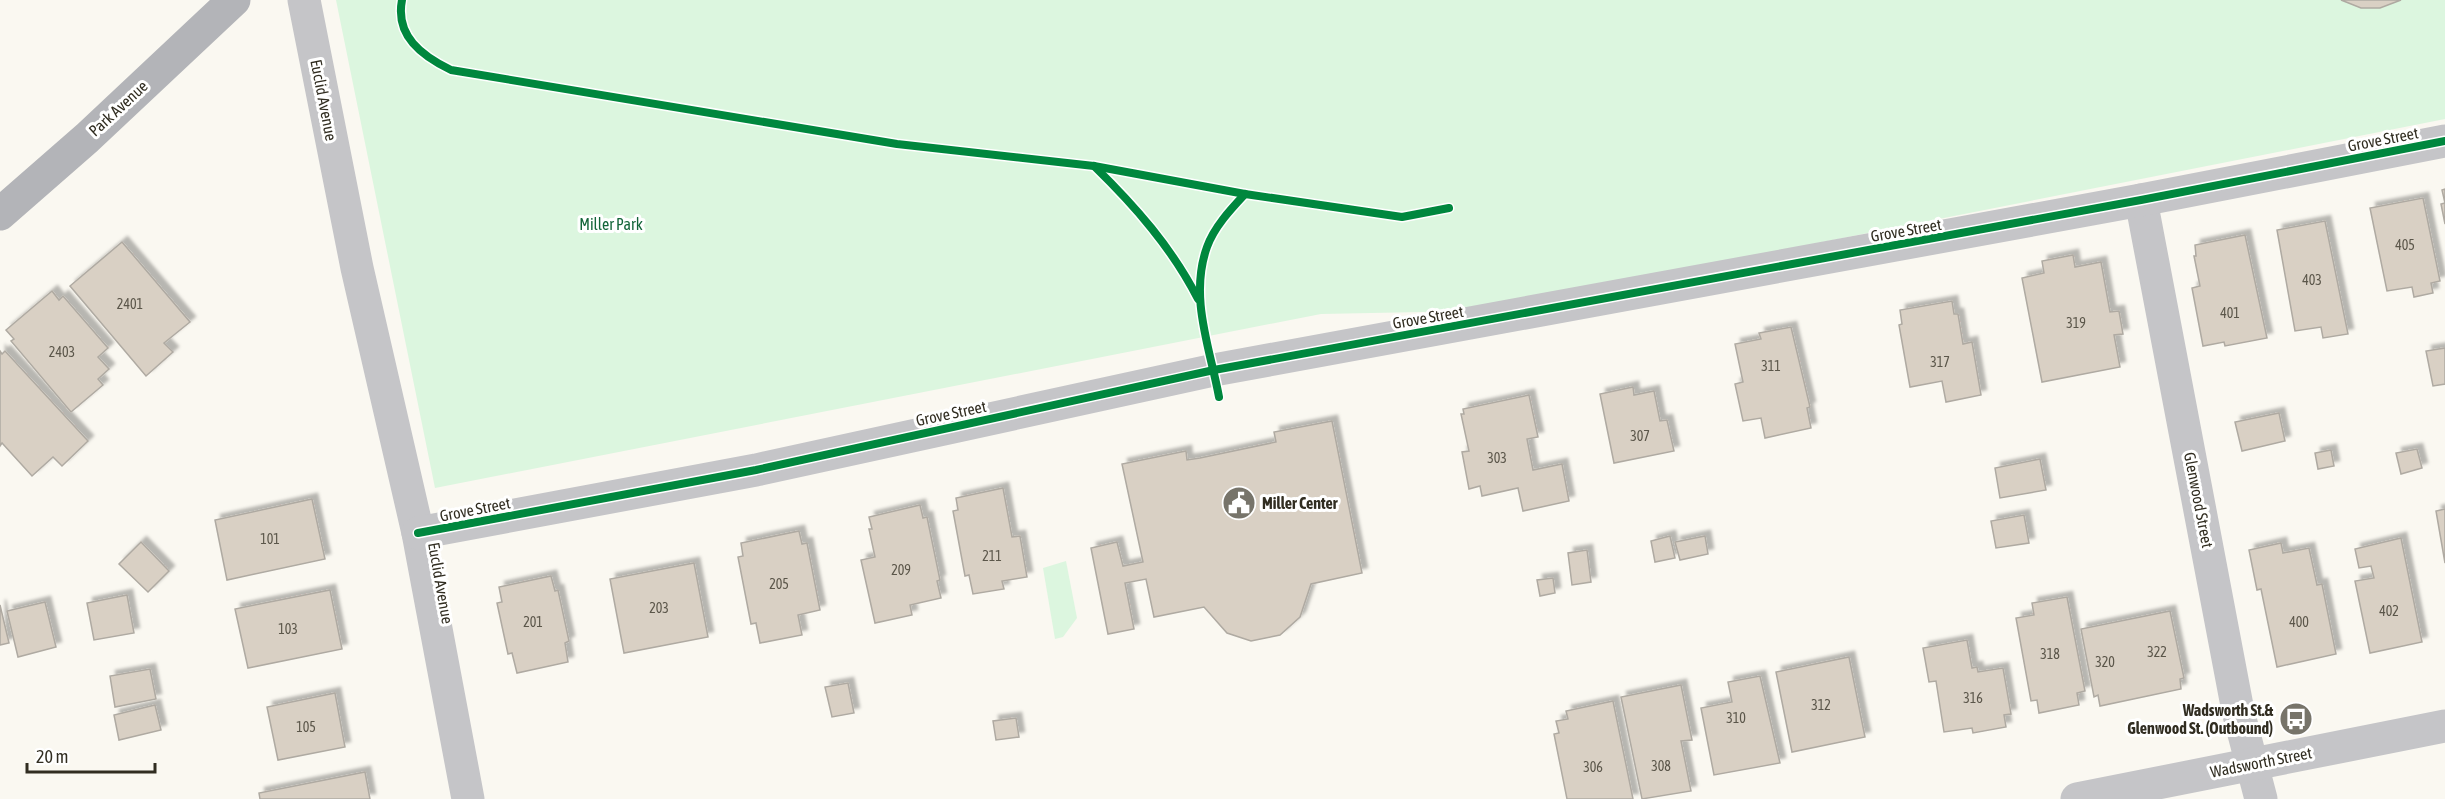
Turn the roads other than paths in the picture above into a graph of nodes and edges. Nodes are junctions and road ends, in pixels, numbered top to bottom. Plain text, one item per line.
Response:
1 (234, 0) edge
2 (304, 0) edge
3 (2445, 141) edge
4 (2141, 200) junction
5 (0, 214) edge
6 (418, 533) junction
7 (2445, 726) edge
8 (2252, 763) junction
9 (468, 799) edge
10 (2077, 799) edge
11 (2261, 799) edge

1 - 5 main road, Park Avenue
2 - 6 street, Euclid Avenue
3 - 4 street, Grove Street
4 - 6 street, Grove Street
4 - 8 street, Glenwood Street
6 - 9 street, Euclid Avenue
7 - 8 street, Wadsworth Street
8 - 10 street, Wadsworth Street
8 - 11 street, Glenwood Street

